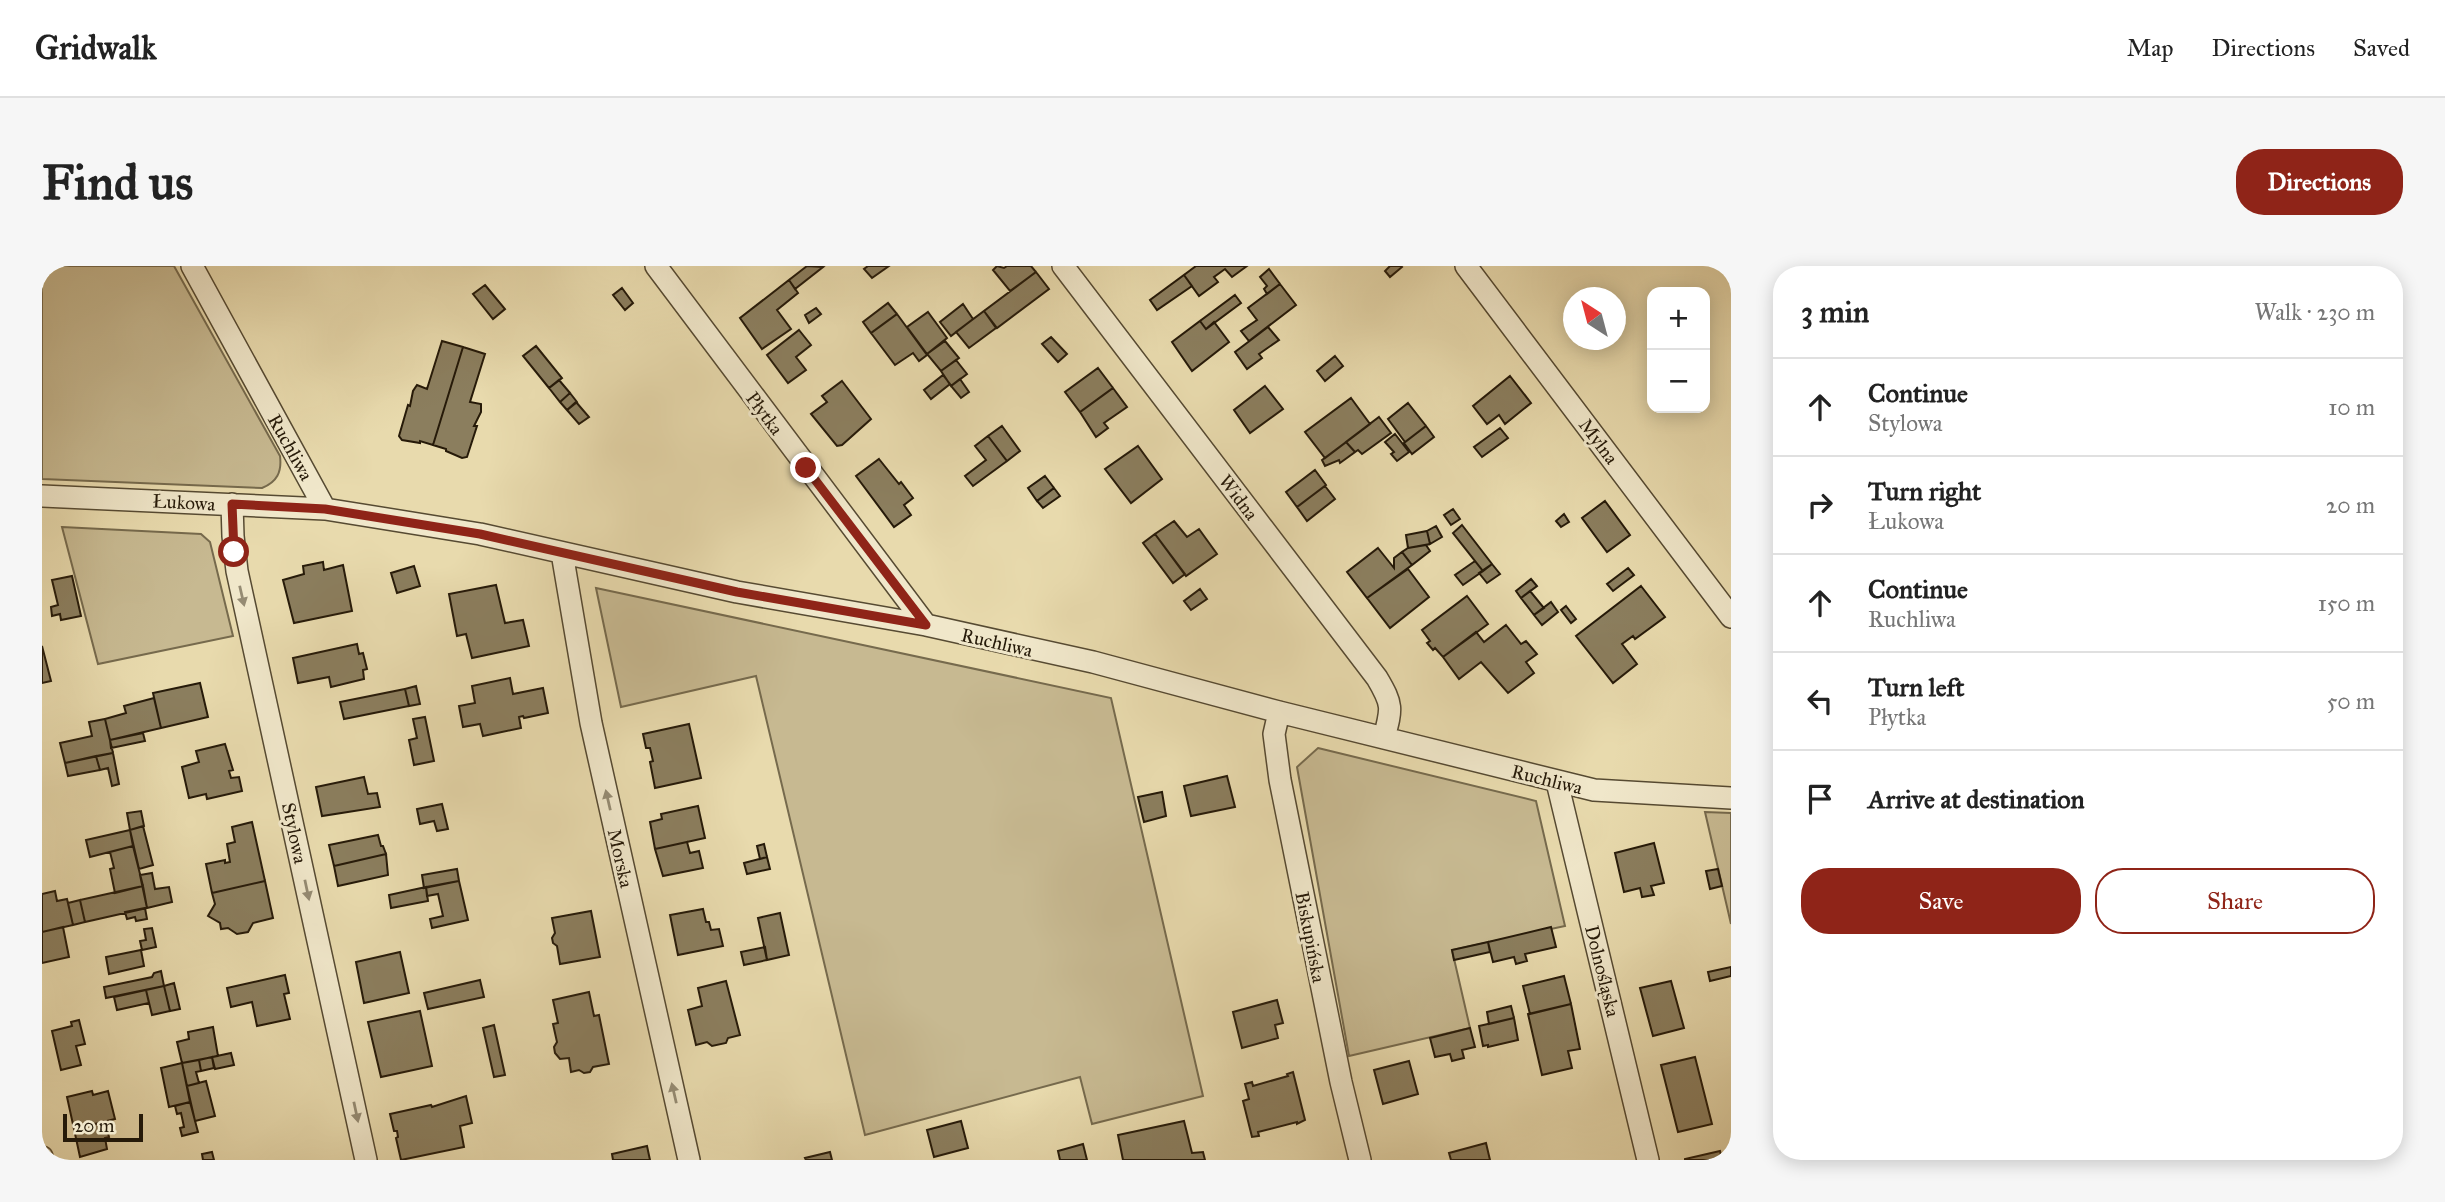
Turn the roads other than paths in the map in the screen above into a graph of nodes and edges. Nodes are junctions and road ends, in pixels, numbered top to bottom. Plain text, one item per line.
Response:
1 (192, 266) edge
2 (656, 266) edge
3 (1063, 266) edge
4 (1466, 266) edge
5 (42, 496) edge
6 (232, 504) junction
7 (325, 509) junction
8 (562, 554) junction
9 (1731, 617) edge
10 (926, 625) junction
11 (1279, 712) junction
12 (1384, 738) junction
13 (1558, 782) junction
14 (1731, 798) edge
15 (366, 1160) edge
16 (690, 1160) edge
17 (1360, 1160) edge
18 (1648, 1160) edge

1 - 7 street, Ruchliwa
2 - 10 street, Płytka
3 - 12 street, Widna
4 - 9 street, Mylna
5 - 6 street, Łukowa
6 - 7 street, Łukowa
6 -> 15 street, Stylowa
7 - 8 street, Ruchliwa
8 - 10 street, Ruchliwa
16 -> 8 street, Morska
10 - 11 street, Ruchliwa
11 - 12 street, Ruchliwa
11 - 17 street, Biskupińska
12 - 13 street, Ruchliwa
13 - 14 street, Ruchliwa
13 - 18 street, Dolnośląska

